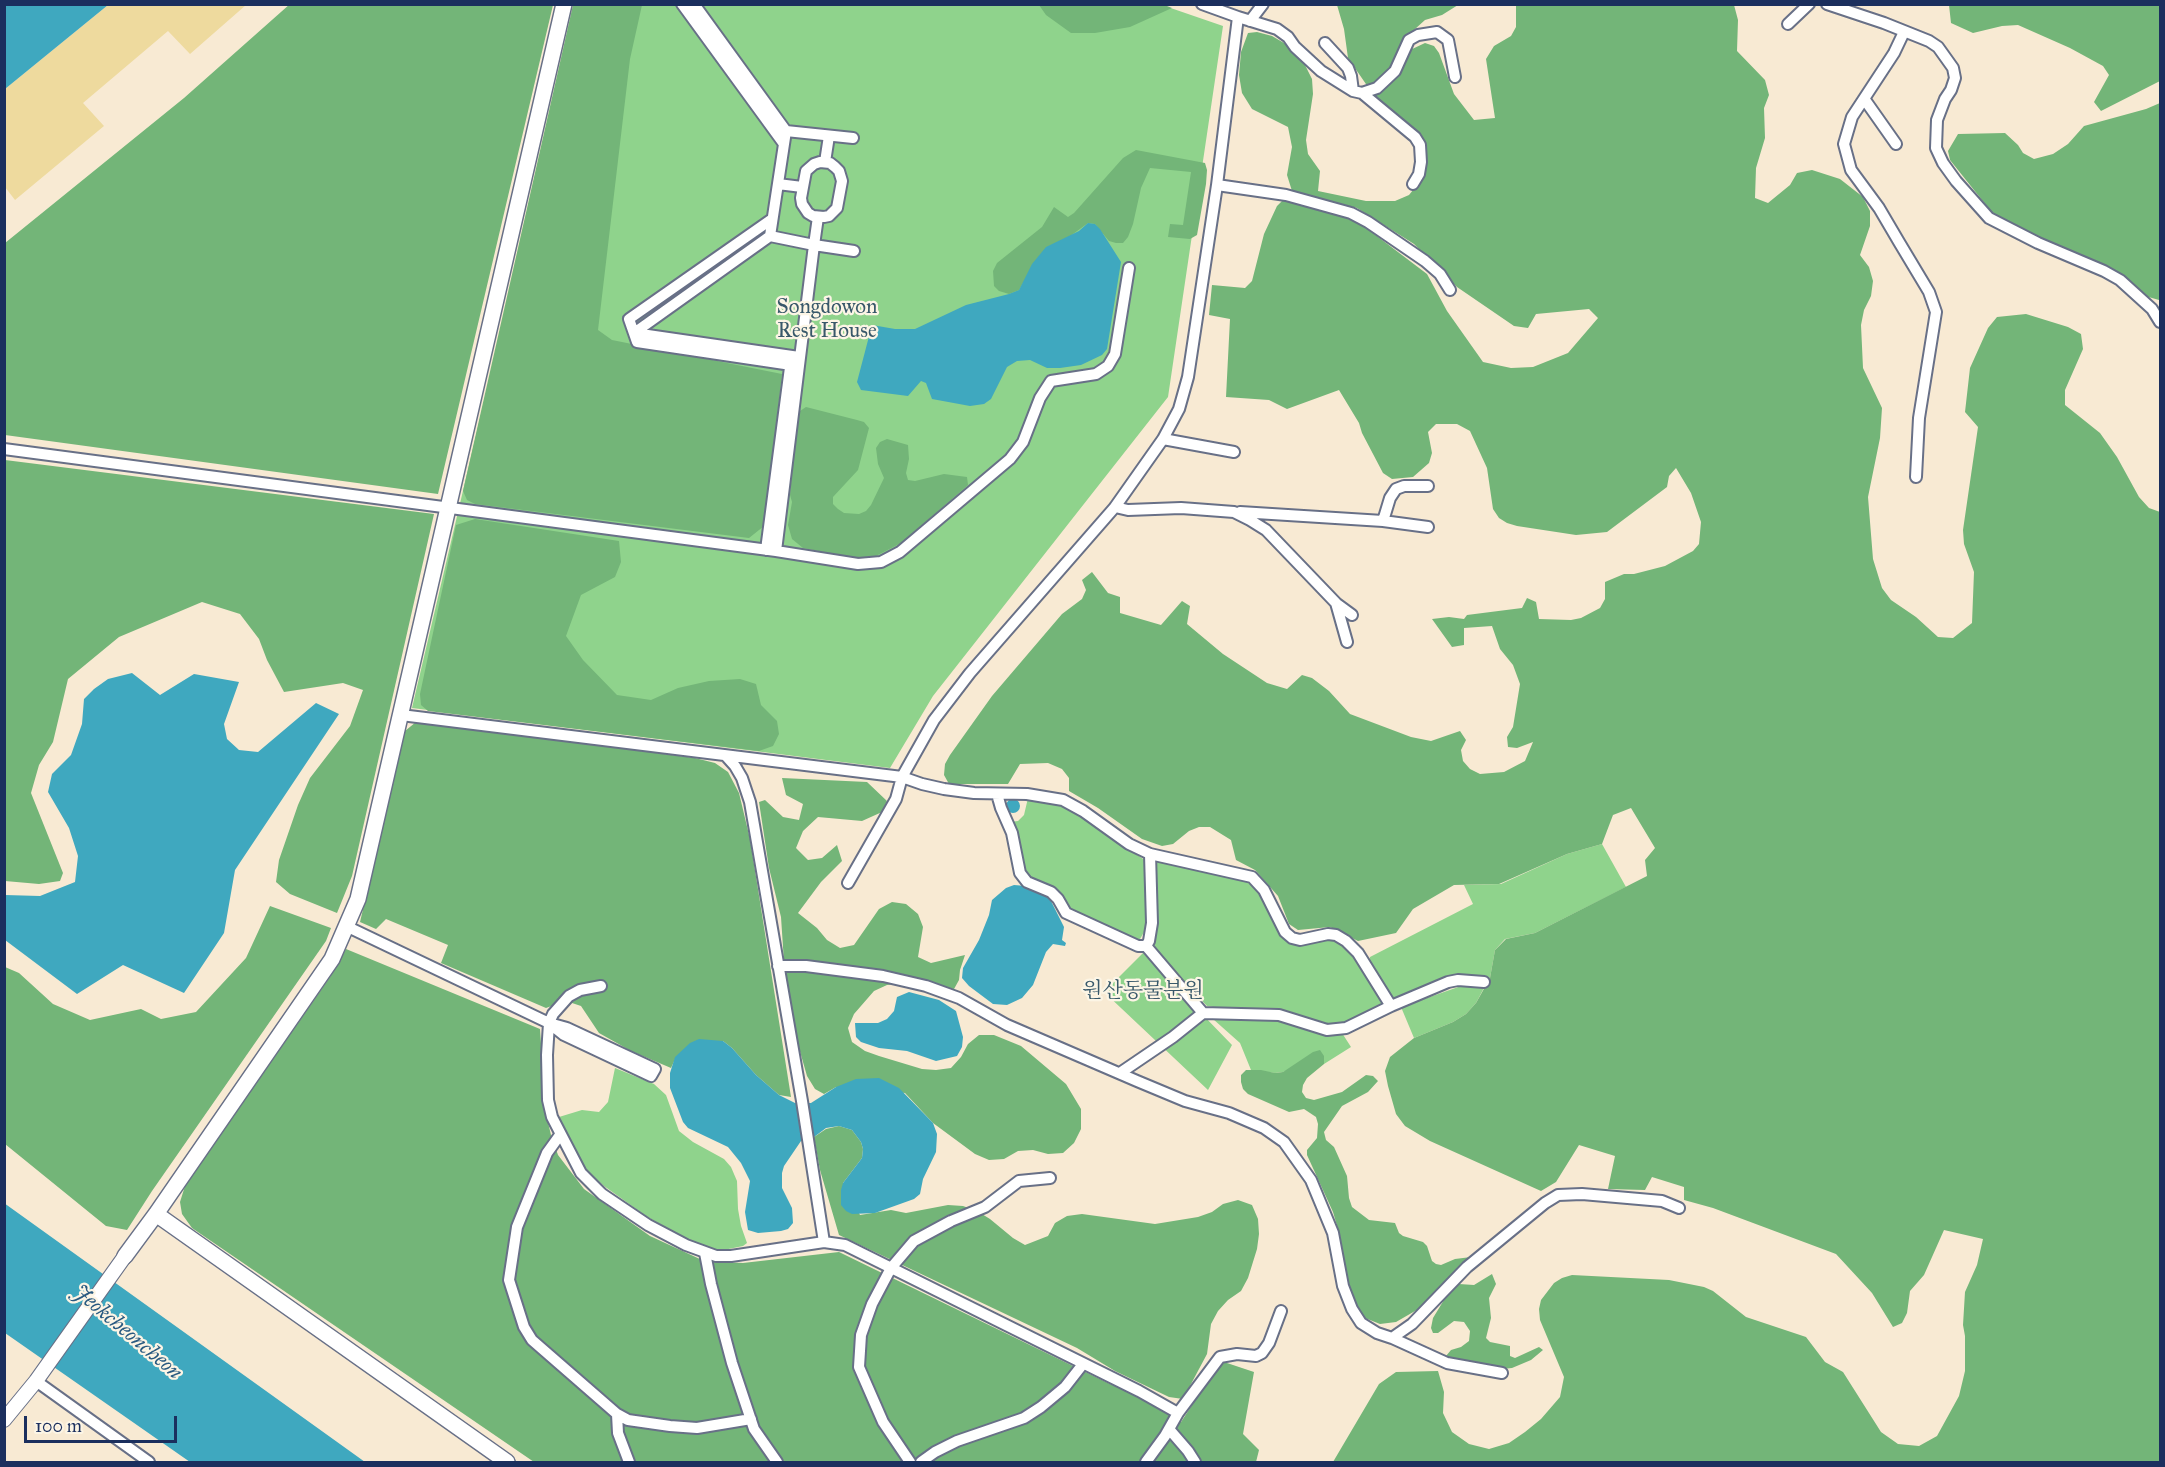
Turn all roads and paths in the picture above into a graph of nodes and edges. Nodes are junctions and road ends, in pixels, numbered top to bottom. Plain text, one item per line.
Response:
1 (564, 4) edge
2 (682, 4) edge
3 (694, 4) edge
4 (1202, 4) edge
5 (1263, 4) edge
6 (1809, 4) edge
7 (1827, 4) edge
8 (1238, 17) junction
9 (1250, 21) junction
10 (1788, 24) dead end
11 (1904, 32) junction
12 (1325, 43) dead end
13 (1455, 77) dead end
14 (1357, 92) junction
15 (1865, 100) junction
16 (786, 131) junction
17 (829, 136) junction
18 (852, 138) dead end
19 (784, 144) junction
20 (1896, 144) dead end
21 (825, 162) junction
22 (778, 184) junction
23 (1413, 184) dead end
24 (1217, 185) junction
25 (802, 187) junction
26 (818, 217) junction
27 (772, 219) junction
28 (770, 236) junction
29 (814, 245) junction
30 (854, 251) dead end
31 (1129, 268) dead end
32 (1450, 290) dead end
33 (2160, 322) edge
34 (634, 333) junction
35 (795, 361) junction
36 (1163, 439) junction
37 (4, 448) edge
38 (1234, 452) dead end
39 (1916, 477) dead end
40 (1428, 486) dead end
41 (1115, 507) junction
42 (448, 509) junction
43 (1234, 512) junction
44 (1383, 521) junction
45 (1428, 527) dead end
46 (771, 550) junction
47 (1336, 603) junction
48 (1352, 615) dead end
49 (1347, 642) dead end
50 (401, 715) junction
51 (726, 756) junction
52 (903, 777) junction
53 (997, 794) junction
54 (1150, 855) junction
55 (848, 884) dead end
56 (348, 927) junction
57 (1146, 946) junction
58 (778, 966) junction
59 (1484, 982) dead end
60 (601, 986) dead end
61 (1391, 1006) junction
62 (1203, 1012) junction
63 (549, 1023) junction
64 (1120, 1073) junction
65 (560, 1135) junction
66 (1050, 1178) dead end
67 (1679, 1208) dead end
68 (156, 1214) junction
69 (824, 1242) junction
70 (705, 1253) junction
71 (122, 1260) joint
72 (891, 1268) junction
73 (1281, 1311) dead end
74 (1392, 1338) junction
75 (1083, 1364) junction
76 (1502, 1373) dead end
77 (37, 1379) junction
78 (1178, 1413) junction
79 (618, 1414) junction
80 (751, 1419) junction
81 (4, 1420) edge
82 (1169, 1429) junction
83 (149, 1462) edge
84 (507, 1462) edge
85 (629, 1462) edge
86 (777, 1462) edge
87 (910, 1462) edge
88 (921, 1462) edge
89 (1146, 1462) edge
90 (1195, 1462) edge

1 - 42 main road
2 - 19 street
3 - 16 street
4 - 8 street
5 - 9 street
6 - 10 street
7 - 11 street
8 - 9 street
8 - 24 street
9 - 14 street
11 - 15 street
11 - 33 street
12 - 14 street
13 - 14 street
14 - 23 street
15 - 20 street
15 - 39 street
16 - 17 street
16 - 19 street
17 - 18 street
17 - 21 street
19 - 22 street
21 - 25 street
21 - 26 street
22 - 25 street
22 - 27 street
24 - 32 street
24 - 36 street
25 - 26 street
26 - 29 street
27 - 28 street
27 - 34 street
28 - 29 street
28 - 34 street
29 - 30 street
29 - 35 street
31 - 46 street
34 - 35 street
35 - 46 street
36 - 38 street
36 - 41 street
37 - 42 street
40 - 44 street
41 - 43 street
41 - 52 street
42 - 46 street
42 - 50 main road
43 - 44 street
43 - 47 street
44 - 45 street
47 - 48 street
47 - 49 street
50 - 51 street
50 - 56 main road
51 - 52 street
51 - 58 street
52 - 53 street
52 - 55 street
53 - 54 street
53 - 57 street
54 - 57 street
54 - 61 street
56 - 63 street
56 - 68 main road
57 - 62 street
58 - 64 street
58 - 69 street
59 - 61 street
60 - 63 street
61 - 62 street
62 - 64 street
63 - 63 street
63 - 65 street
64 - 74 street
65 - 70 street
65 - 79 street
66 - 72 street
67 - 74 street
68 - 71 main road
68 - 84 main road
69 - 70 street
69 - 72 street
70 - 80 street
71 - 77 street
72 - 75 street
72 - 87 street
73 - 78 street
74 - 76 street
75 - 78 street
75 - 88 street
77 - 81 street
77 - 83 street
78 - 82 street
79 - 80 street
79 - 85 street
80 - 86 street
82 - 89 street
82 - 90 street

